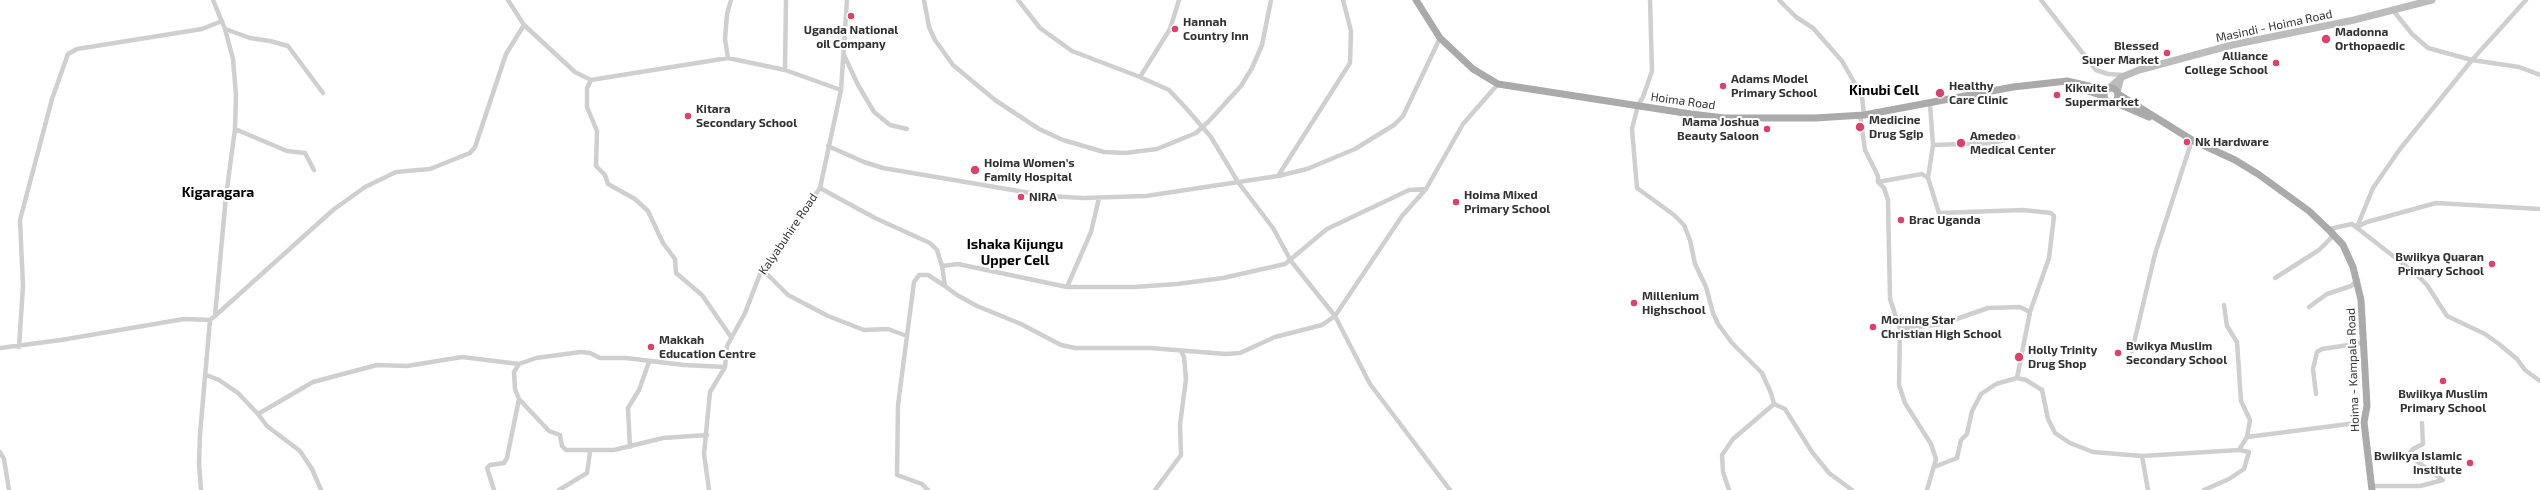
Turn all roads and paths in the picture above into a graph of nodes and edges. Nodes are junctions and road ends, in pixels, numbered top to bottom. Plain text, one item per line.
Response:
1 (213, 0) edge
2 (508, 0) edge
3 (731, 0) edge
4 (786, 0) edge
5 (847, 0) edge
6 (924, 0) edge
7 (1018, 0) edge
8 (1179, 0) edge
9 (1271, 0) edge
10 (1342, 0) edge
11 (1416, 0) edge
12 (1650, 0) edge
13 (1779, 0) edge
14 (2041, 0) edge
15 (2432, 0) edge
16 (2526, 0) edge
17 (2392, 9) junction
18 (222, 21) junction
19 (524, 25) junction
20 (225, 29) junction
21 (1440, 38) junction
22 (843, 54) junction
23 (728, 58) junction
24 (2472, 60) junction
25 (785, 70) junction
26 (2540, 75) edge
27 (2125, 76) junction
28 (1140, 77) junction
29 (591, 80) junction
30 (1498, 84) junction
31 (841, 90) junction
32 (2106, 92) junction
33 (323, 93) dead end
34 (2117, 93) junction
35 (2114, 102) junction
36 (1930, 104) junction
37 (1638, 105) junction
38 (1862, 115) junction
39 (2151, 117) junction
40 (1202, 128) junction
41 (235, 129) junction
42 (907, 129) dead end
43 (2018, 137) dead end
44 (2192, 140) junction
45 (1933, 145) junction
46 (828, 146) junction
47 (314, 170) dead end
48 (1278, 176) junction
49 (1928, 178) junction
50 (1238, 182) junction
51 (1878, 182) junction
52 (820, 188) junction
53 (1426, 189) junction
54 (1099, 198) junction
55 (2540, 209) edge
56 (2355, 225) junction
57 (2332, 232) junction
58 (1291, 260) junction
59 (942, 266) junction
60 (762, 269) junction
61 (2274, 278) dead end
62 (2358, 280) junction
63 (946, 286) junction
64 (1067, 287) junction
65 (2224, 305) dead end
66 (2309, 307) dead end
67 (2030, 312) junction
68 (215, 316) junction
69 (1335, 316) junction
70 (210, 320) junction
71 (1900, 329) junction
72 (907, 336) junction
73 (732, 337) junction
74 (2362, 343) junction
75 (19, 347) junction
76 (0, 348) edge
77 (1181, 351) junction
78 (2132, 351) dead end
79 (1193, 352) junction
80 (1184, 357) junction
81 (649, 362) junction
82 (519, 364) junction
83 (725, 367) junction
84 (206, 375) junction
85 (2017, 378) junction
86 (2540, 381) edge
87 (2316, 394) dead end
88 (519, 399) junction
89 (1774, 404) junction
90 (258, 414) junction
91 (2364, 422) junction
92 (2422, 422) dead end
93 (707, 435) junction
94 (2247, 437) junction
95 (630, 447) junction
96 (2239, 450) junction
97 (0, 452) edge
98 (590, 452) junction
99 (2142, 456) junction
100 (1934, 466) junction
101 (2372, 488) edge
102 (9, 490) edge
103 (201, 490) edge
104 (321, 490) edge
105 (494, 490) edge
106 (559, 490) edge
107 (709, 490) edge
108 (928, 490) edge
109 (1155, 490) edge
110 (1450, 490) edge
111 (1729, 490) edge
112 (1852, 490) edge
113 (1928, 490) edge
114 (2148, 490) edge
115 (2204, 490) edge

1 - 18 street
2 - 19 street
3 - 23 street
4 - 25 street
5 - 22 street, Kalyabuhire Road
6 - 40 street
7 - 28 street
8 - 28 street
9 - 40 street
10 - 48 street
11 - 21 main road, Hoima Road
12 - 37 street
13 - 38 street
14 - 27 street
15 - 17 main road, Masindi - Hoima Road
16 - 24 street
17 - 24 street
17 - 27 main road, Masindi - Hoima Road
18 - 20 street
18 - 75 street
19 - 29 street
19 - 68 street
20 - 33 street
20 - 41 street
21 - 30 main road, Hoima Road
21 - 48 street
22 - 31 street, Kalyabuhire Road
22 - 42 street
23 - 25 street
23 - 29 street
24 - 26 street
24 - 56 street
25 - 31 street
27 - 32 main road, Masindi - Hoima Road
27 - 34 main road
28 - 40 street
29 - 73 street
30 - 37 main road, Hoima Road
30 - 53 street
31 - 46 street, Kalyabuhire Road
32 - 34 main road, Hoima - Kampala Road
32 - 35 main road, Hoima - Kampala Road
32 - 36 main road, Hoima Road
34 - 35 main road
34 - 39 main road, Hoima - Kampala Road
35 - 39 main road, Hoima - Kampala Road
36 - 38 main road, Hoima Road
36 - 45 street
37 - 38 main road, Hoima Road
37 - 89 street
38 - 51 street
39 - 44 main road, Hoima - Kampala Road
40 - 50 street
41 - 47 street
41 - 68 street
43 - 45 street
44 - 57 main road, Hoima - Kampala Road
44 - 78 street
45 - 49 street
46 - 52 street, Kalyabuhire Road
46 - 54 street
48 - 50 street
49 - 51 street
49 - 67 street
50 - 54 street
50 - 58 street
51 - 71 street
52 - 59 street
52 - 60 street, Kalyabuhire Road
53 - 58 street
53 - 69 street
54 - 64 street
55 - 56 street
56 - 57 street
56 - 86 street
57 - 61 street
57 - 62 main road, Hoima - Kampala Road
58 - 64 street
58 - 69 street
59 - 63 street
59 - 64 street
60 - 72 street
60 - 73 street, Kalyabuhire Road
62 - 66 street
62 - 74 main road, Hoima - Kampala Road
63 - 72 street
63 - 77 street
65 - 94 street
67 - 71 street
67 - 85 street
68 - 70 street
69 - 79 street
69 - 110 street
70 - 75 street
70 - 84 street
71 - 100 street
72 - 108 street
73 - 83 street, Kalyabuhire Road
74 - 87 street
74 - 91 main road, Hoima - Kampala Road
75 - 76 street
77 - 79 street
77 - 80 street
79 - 80 street
80 - 109 street
81 - 82 street
81 - 83 street
81 - 95 street
82 - 88 street
82 - 90 street
83 - 93 street
84 - 90 street
84 - 103 street
85 - 99 street
85 - 100 street
88 - 98 street
88 - 105 street
89 - 111 street
89 - 112 street
90 - 104 street
91 - 94 street
91 - 101 main road, Hoima - Kampala Road
92 - 101 street
93 - 95 street
93 - 107 street
94 - 96 street
95 - 98 street
96 - 99 street
96 - 115 street
97 - 102 street
98 - 106 street
99 - 114 street
100 - 113 street

